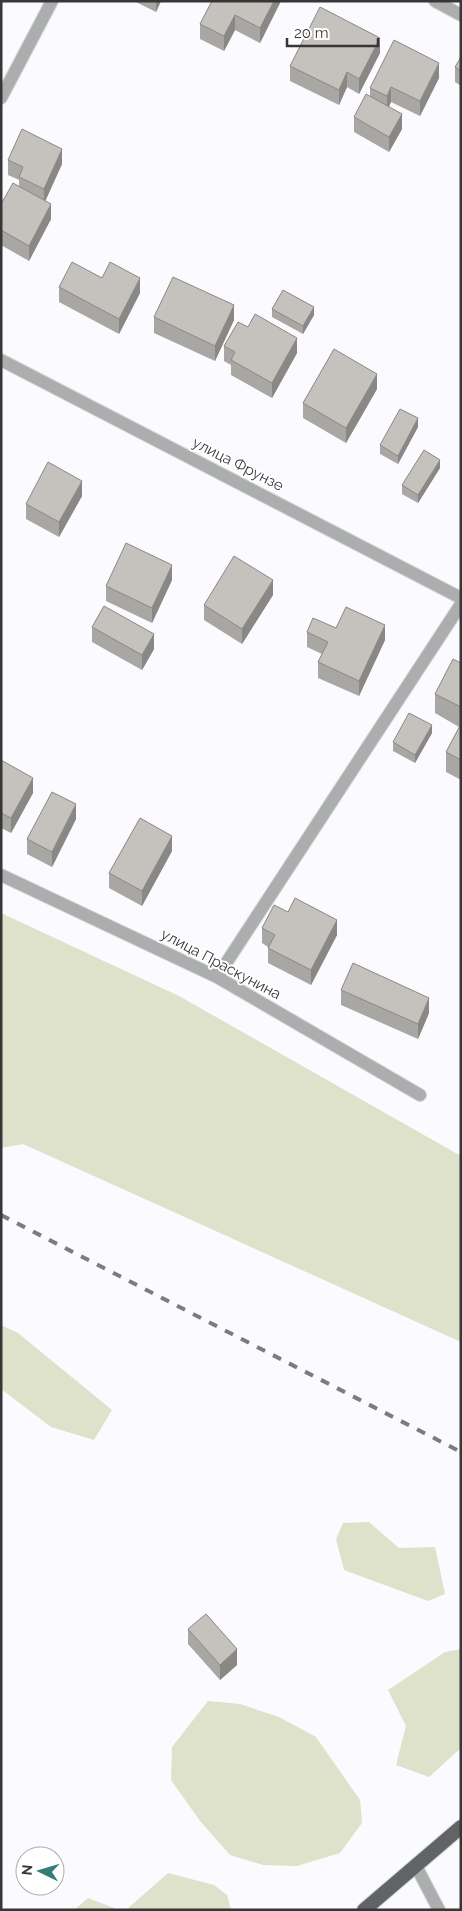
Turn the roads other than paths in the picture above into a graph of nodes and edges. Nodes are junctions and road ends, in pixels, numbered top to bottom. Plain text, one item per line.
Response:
1 (52, 1) edge
2 (435, 1) edge
3 (461, 15) edge
4 (1, 98) edge
5 (1, 360) edge
6 (461, 598) edge
7 (461, 604) edge
8 (1, 875) edge
9 (217, 977) junction
10 (420, 1095) dead end
11 (461, 1827) edge
12 (416, 1866) junction
13 (364, 1910) edge
14 (440, 1910) edge

1 - 4 street
2 - 3 street
5 - 6 street, улица Фрунзе
7 - 9 street
8 - 9 street, улица Праскунина
9 - 10 street, улица Праскунина
11 - 12 highway
12 - 13 highway
12 - 14 street

